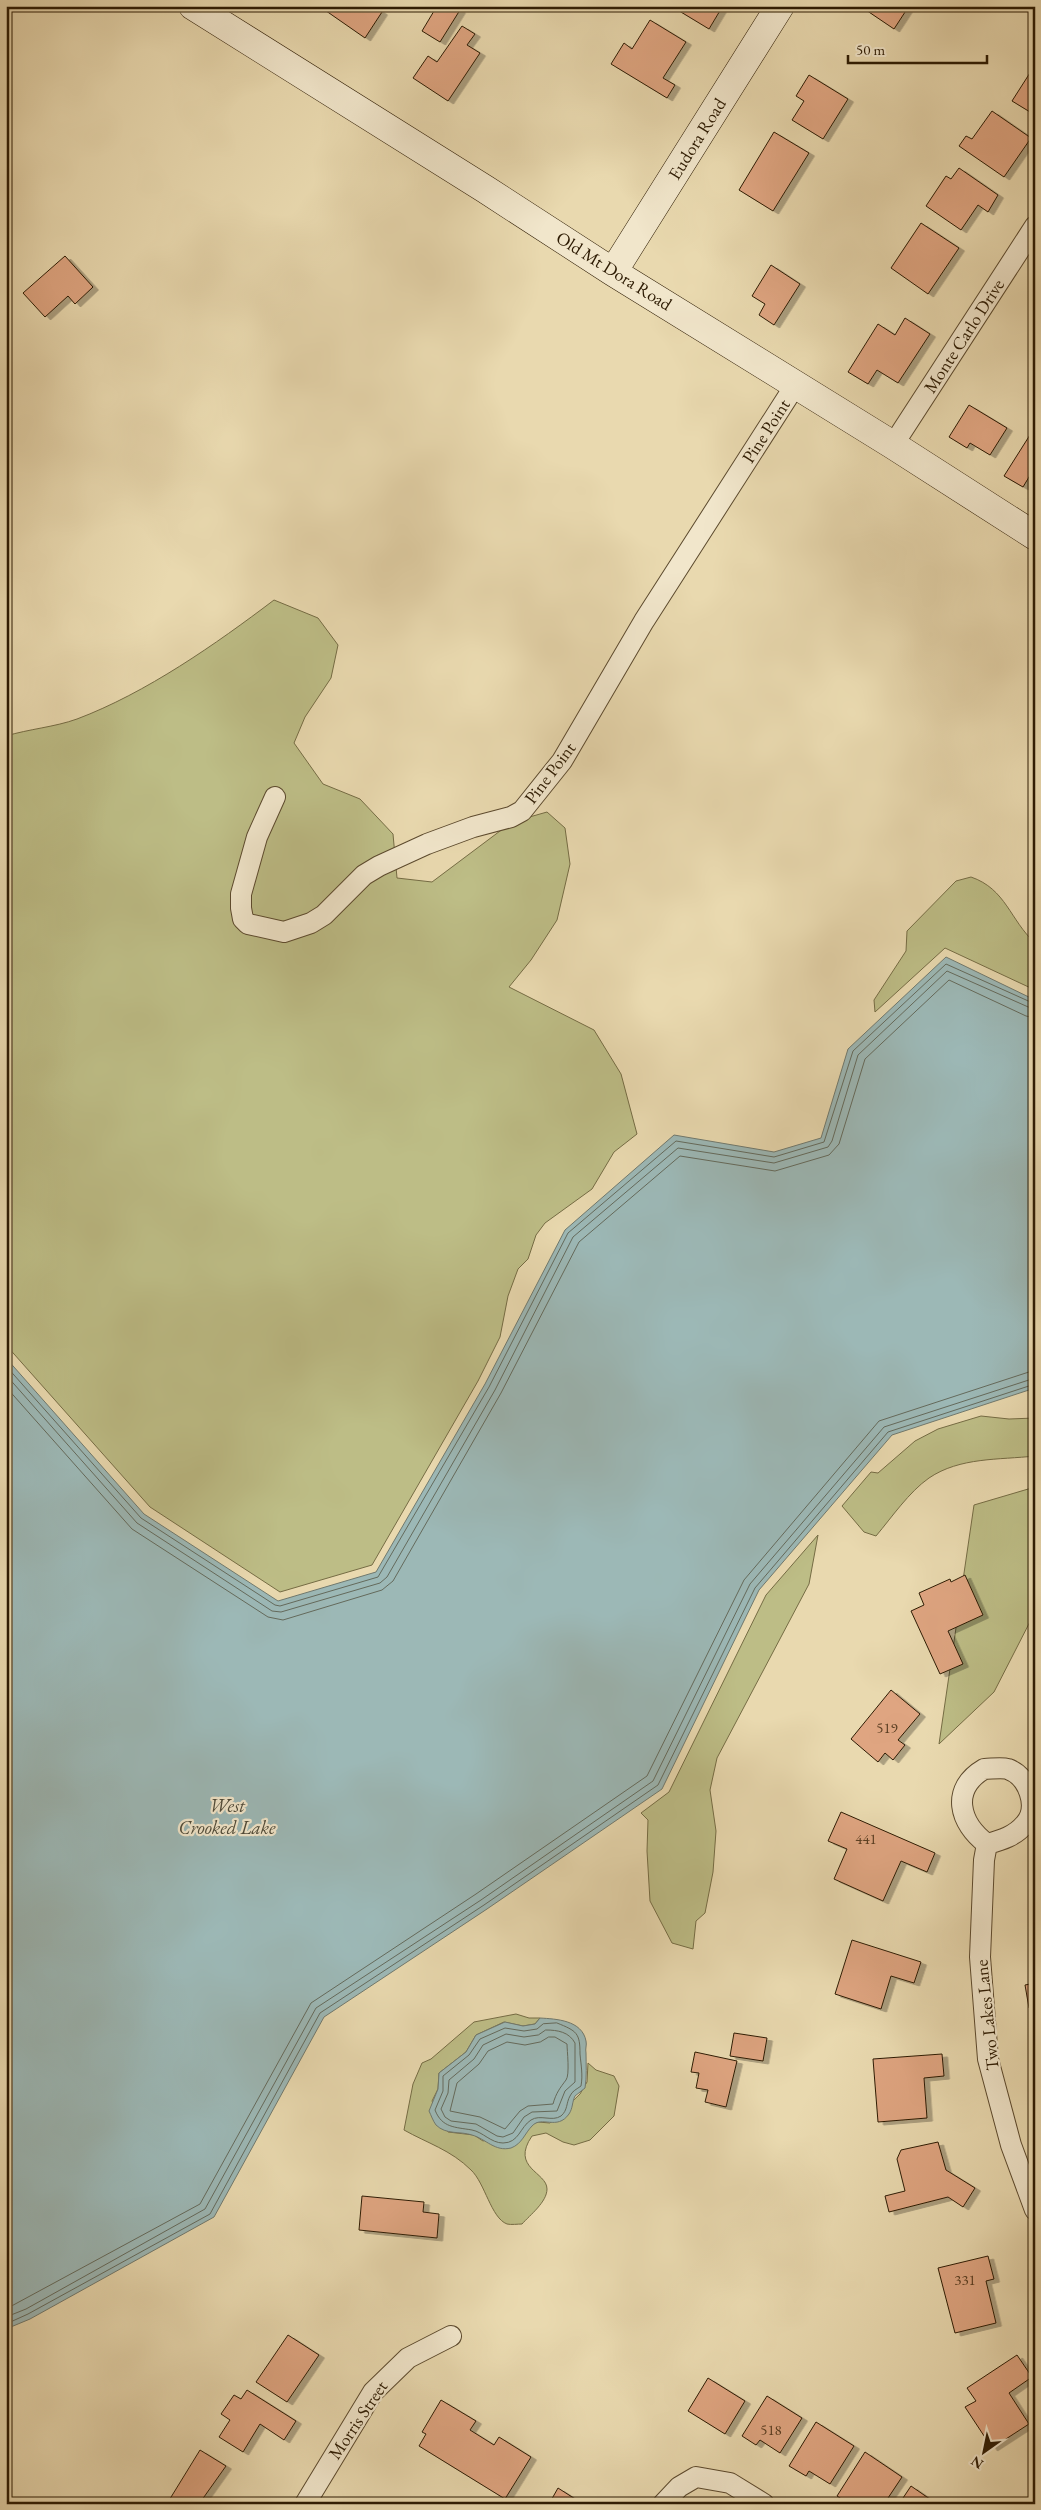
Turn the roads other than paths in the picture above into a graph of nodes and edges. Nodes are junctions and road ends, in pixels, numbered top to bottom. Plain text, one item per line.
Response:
1 (193, 6) edge
2 (780, 6) edge
3 (1035, 226) edge
4 (613, 272) junction
5 (796, 384) junction
6 (893, 445) junction
7 (1035, 536) edge
8 (275, 797) dead end
9 (987, 1844) dead end
10 (1035, 2210) edge
11 (451, 2336) dead end
12 (305, 2504) edge
13 (664, 2504) edge
14 (764, 2504) edge

1 - 4 street, Old Mt Dora Road
2 - 4 street, Eudora Road
3 - 6 street, Monte Carlo Drive
4 - 5 street, Old Mt Dora Road
5 - 6 street, Old Mt Dora Road
5 - 8 street, Pine Point
6 - 7 street, Old Mt Dora Road
9 - 10 street, Two Lakes Lane
11 - 12 street, Morris Street
13 - 14 street

